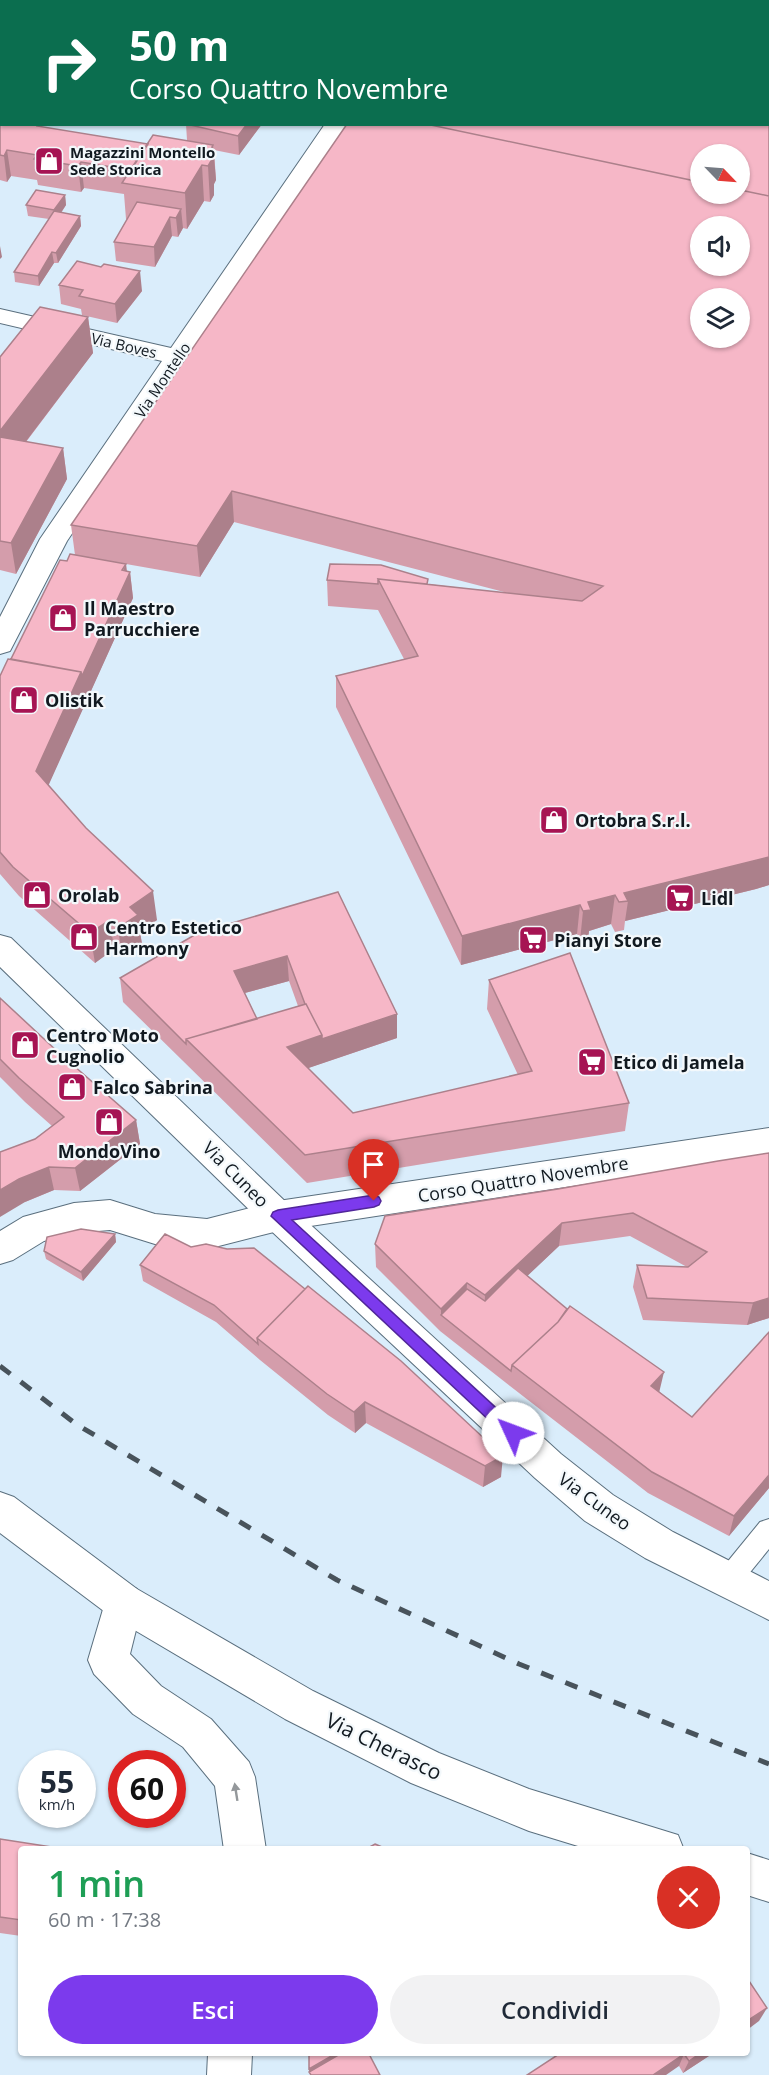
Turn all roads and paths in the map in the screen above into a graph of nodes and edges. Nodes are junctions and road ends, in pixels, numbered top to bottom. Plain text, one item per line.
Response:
1 (337, 126) edge
2 (0, 316) edge
3 (177, 357) junction
4 (0, 644) edge
5 (0, 947) edge
6 (769, 1142) edge
7 (278, 1216) junction
8 (0, 1249) edge
9 (0, 1510) edge
10 (769, 1530) edge
11 (729, 1579) junction
12 (769, 1601) edge
13 (123, 1602) junction
14 (244, 1846) edge
15 (650, 1846) edge
16 (750, 1875) edge
17 (769, 1881) edge
18 (230, 2056) edge
19 (229, 2075) edge

1 - 3 street, Via Montello
2 - 3 street, Via Boves
3 - 4 street, Via Montello
5 - 7 street, Via Cuneo
6 - 7 street, Corso Quattro Novembre
7 - 8 street, Corso Quattro Novembre
7 - 11 street, Via Cuneo
9 - 13 street, Via Cherasco
10 - 11 lane
11 - 12 street, Via Cuneo
14 -> 13 street
13 - 15 street, Via Cherasco
16 - 17 street
18 - 19 street

